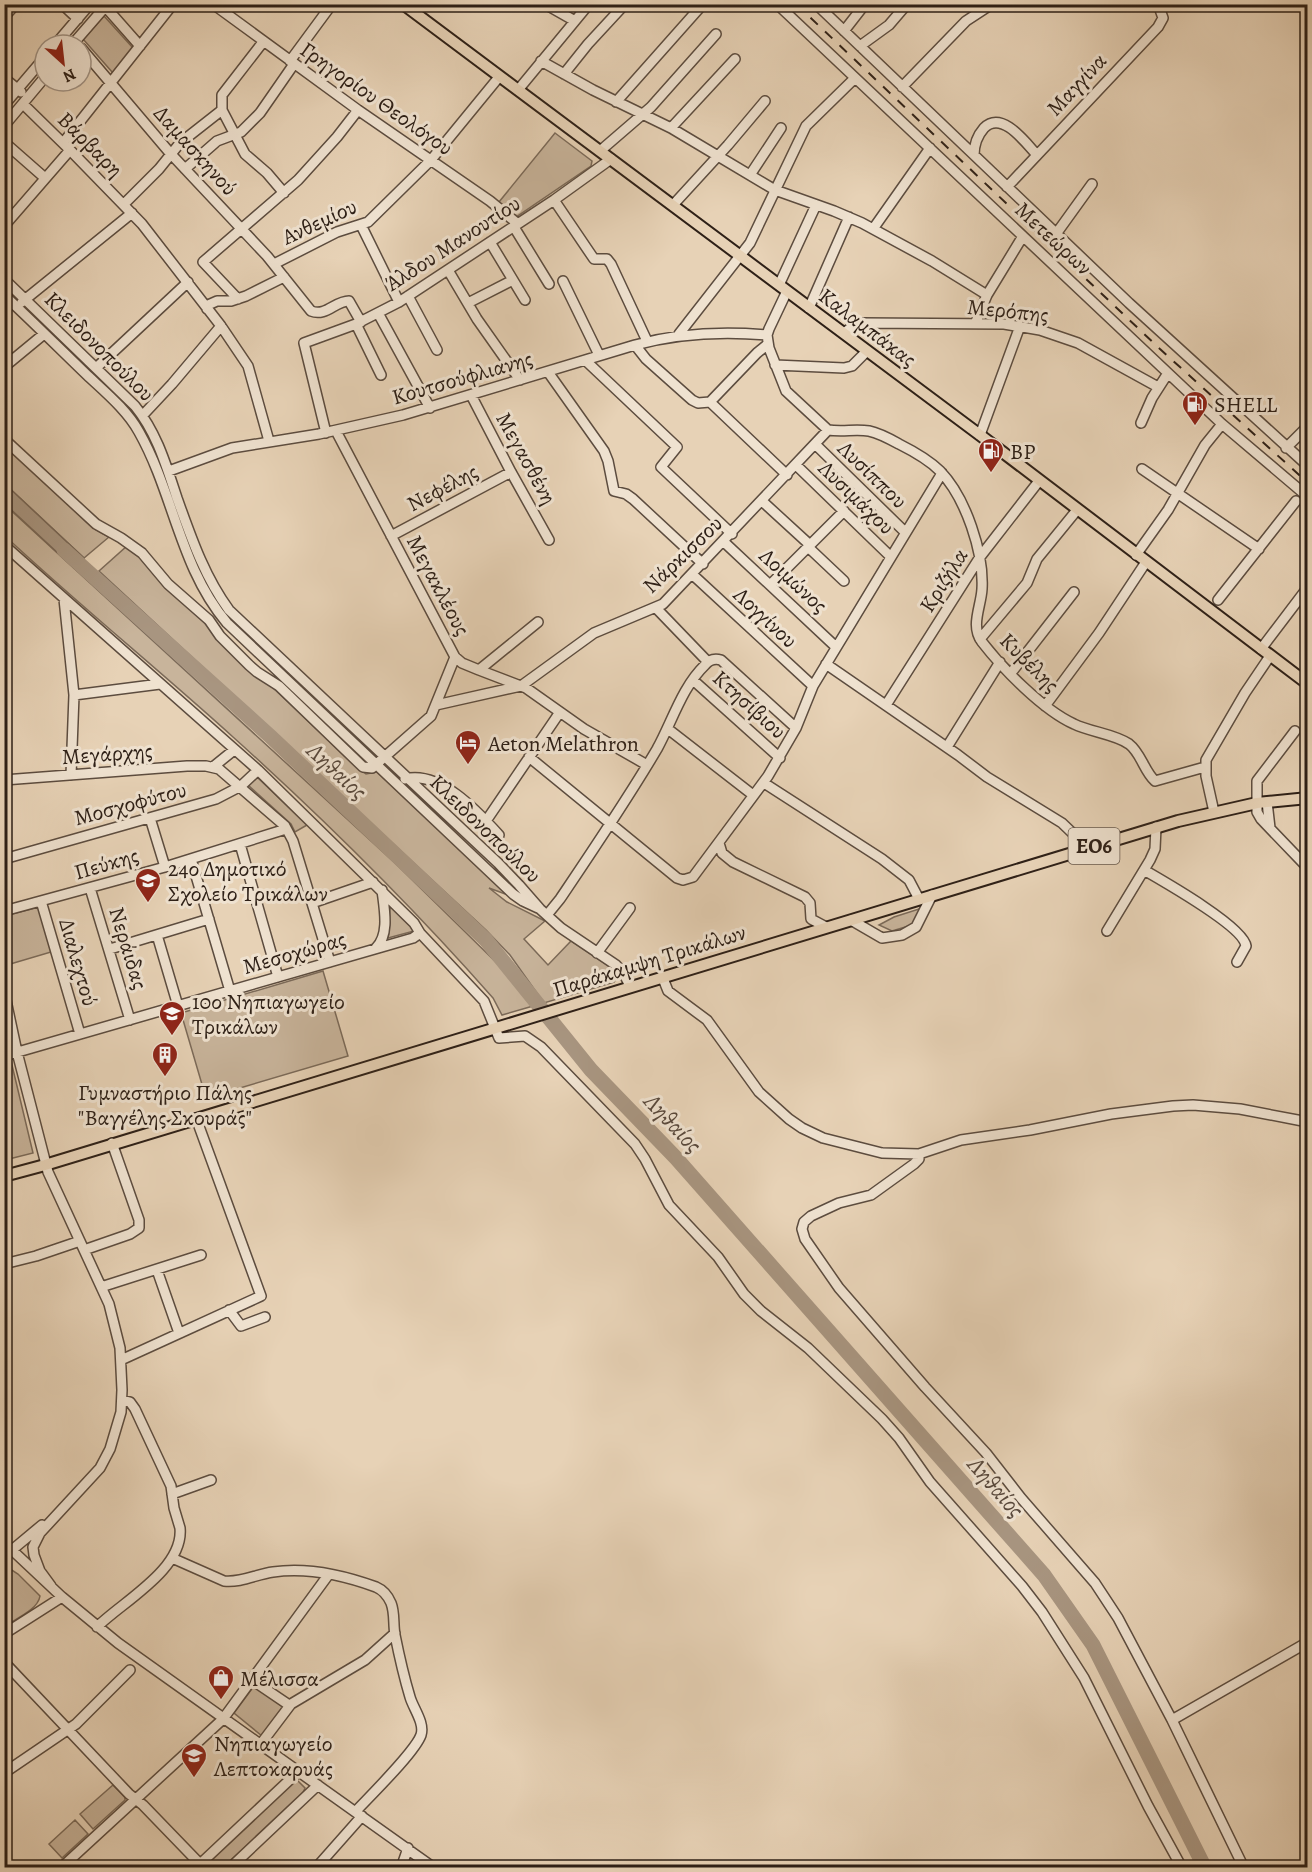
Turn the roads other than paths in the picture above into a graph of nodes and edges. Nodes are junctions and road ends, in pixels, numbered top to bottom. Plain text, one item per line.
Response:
1 (16, 4) edge
2 (62, 4) edge
3 (90, 4) edge
4 (173, 4) edge
5 (213, 4) edge
6 (332, 4) edge
7 (403, 4) edge
8 (545, 4) edge
9 (589, 4) edge
10 (625, 4) edge
11 (704, 4) edge
12 (777, 4) edge
13 (816, 4) edge
14 (865, 4) edge
15 (907, 4) edge
16 (992, 4) edge
17 (1158, 4) edge
18 (104, 6) edge
19 (4, 17) edge
20 (78, 19) junction
21 (575, 21) junction
22 (844, 31) junction
23 (66, 33) edge
24 (85, 33) edge
25 (716, 34) dead end
26 (263, 42) junction
27 (140, 46) junction
28 (860, 46) junction
29 (735, 59) dead end
30 (541, 61) junction
31 (93, 62) edge
32 (292, 63) junction
33 (33, 71) edge
34 (564, 74) junction
35 (499, 77) junction
36 (4, 78) edge
37 (855, 78) junction
38 (112, 83) junction
39 (902, 87) junction
40 (18, 89) junction
41 (518, 90) junction
42 (33, 91) edge
43 (25, 101) junction
44 (765, 101) dead end
45 (616, 102) junction
46 (4, 105) edge
47 (222, 110) junction
48 (358, 110) junction
49 (642, 115) junction
50 (4, 126) edge
51 (670, 128) junction
52 (781, 128) dead end
53 (236, 135) junction
54 (4, 142) edge
55 (67, 146) junction
56 (930, 148) junction
57 (600, 151) junction
58 (170, 153) junction
59 (718, 155) junction
60 (974, 155) junction
61 (1037, 155) junction
62 (611, 159) junction
63 (431, 160) junction
64 (185, 170) junction
65 (750, 175) junction
66 (45, 178) junction
67 (1092, 184) dead end
68 (1007, 187) junction
69 (775, 190) junction
70 (284, 193) junction
71 (554, 200) junction
72 (124, 204) junction
73 (673, 205) junction
74 (816, 205) junction
75 (132, 213) junction
76 (849, 217) junction
77 (4, 225) edge
78 (361, 225) junction
79 (516, 225) junction
80 (241, 229) junction
81 (873, 229) junction
82 (1056, 234) junction
83 (1023, 236) junction
84 (490, 242) junction
85 (741, 256) junction
86 (274, 264) junction
87 (448, 270) junction
88 (284, 277) junction
89 (4, 279) edge
90 (513, 280) junction
91 (563, 281) dead end
92 (188, 282) junction
93 (549, 284) dead end
94 (783, 288) junction
95 (4, 295) edge
96 (987, 295) junction
97 (408, 296) junction
98 (25, 298) junction
99 (238, 298) junction
100 (525, 300) dead end
101 (399, 302) junction
102 (468, 303) junction
103 (16, 306) junction
104 (809, 308) junction
105 (207, 309) junction
106 (378, 313) junction
107 (359, 323) junction
108 (975, 324) junction
109 (220, 326) junction
110 (1020, 326) junction
111 (844, 333) junction
112 (44, 334) junction
113 (680, 334) junction
114 (768, 339) junction
115 (647, 341) junction
116 (304, 343) joint
117 (635, 345) junction
118 (437, 350) dead end
119 (867, 351) junction
120 (599, 356) junction
121 (585, 360) junction
122 (775, 365) junction
123 (4, 367) edge
124 (96, 368) junction
125 (548, 372) junction
126 (1168, 373) junction
127 (381, 375) dead end
128 (520, 380) junction
129 (1158, 387) junction
130 (471, 395) junction
131 (711, 402) junction
132 (430, 408) junction
133 (143, 415) junction
134 (1141, 423) dead end
135 (1221, 424) junction
136 (1308, 426) edge
137 (828, 430) junction
138 (331, 432) junction
139 (980, 435) junction
140 (4, 439) edge
141 (269, 441) junction
142 (815, 444) junction
143 (1286, 448) junction
144 (796, 465) junction
145 (1308, 466) edge
146 (1142, 469) dead end
147 (169, 471) junction
148 (511, 472) junction
149 (942, 473) junction
150 (787, 475) junction
151 (1039, 481) junction
152 (1178, 494) junction
153 (1308, 497) edge
154 (762, 501) junction
155 (1296, 501) dead end
156 (1077, 510) junction
157 (844, 511) junction
158 (905, 532) junction
159 (732, 534) junction
160 (391, 536) junction
161 (549, 540) dead end
162 (724, 542) junction
163 (4, 545) edge
164 (809, 546) junction
165 (1259, 549) junction
166 (1136, 555) junction
167 (891, 557) junction
168 (980, 557) junction
169 (1146, 562) junction
170 (703, 564) junction
171 (693, 575) junction
172 (844, 581) dead end
173 (771, 584) junction
174 (1308, 587) edge
175 (1074, 592) dead end
176 (64, 599) junction
177 (1218, 600) dead end
178 (656, 608) junction
179 (538, 622) dead end
180 (980, 639) junction
181 (836, 647) junction
182 (1265, 652) junction
183 (455, 657) junction
184 (708, 662) junction
185 (1000, 662) junction
186 (826, 664) junction
187 (479, 670) junction
188 (1011, 674) junction
189 (693, 680) junction
190 (280, 682) junction
191 (160, 684) junction
192 (1308, 684) edge
193 (521, 686) junction
194 (813, 686) junction
195 (74, 695) junction
196 (436, 705) junction
197 (886, 705) junction
198 (1045, 706) junction
199 (560, 712) junction
200 (796, 728) junction
201 (668, 729) junction
202 (1295, 731) dead end
203 (947, 747) junction
204 (234, 750) junction
205 (529, 757) junction
206 (386, 758) junction
207 (780, 758) junction
208 (377, 764) junction
209 (647, 765) junction
210 (1205, 766) junction
211 (213, 767) junction
212 (258, 770) junction
213 (71, 775) junction
214 (406, 778) junction
215 (4, 780) edge
216 (764, 783) junction
217 (398, 785) junction
218 (241, 786) junction
219 (753, 795) junction
220 (1308, 798) edge
221 (1262, 803) junction
222 (1214, 812) junction
223 (150, 818) junction
224 (486, 821) junction
225 (611, 823) junction
226 (1156, 827) junction
227 (286, 829) junction
228 (499, 835) dead end
229 (719, 843) junction
230 (240, 844) junction
231 (1088, 848) junction
232 (4, 859) edge
233 (191, 859) junction
234 (165, 867) junction
235 (1308, 868) edge
236 (1144, 870) junction
237 (373, 882) junction
238 (90, 888) junction
239 (382, 890) junction
240 (932, 895) junction
241 (919, 899) junction
242 (41, 901) junction
243 (312, 903) junction
244 (630, 908) dead end
245 (4, 911) edge
246 (543, 912) junction
247 (209, 919) junction
248 (851, 920) junction
249 (826, 927) junction
250 (1107, 931) dead end
251 (420, 933) junction
252 (157, 934) junction
253 (110, 949) junction
254 (375, 950) junction
255 (597, 953) junction
256 (330, 962) junction
257 (1237, 962) dead end
258 (662, 976) junction
259 (278, 977) junction
260 (630, 986) junction
261 (4, 991) edge
262 (230, 991) junction
263 (178, 1006) junction
264 (130, 1020) junction
265 (499, 1026) junction
266 (80, 1034) junction
267 (17, 1052) junction
268 (4, 1056) edge
269 (196, 1118) junction
270 (1308, 1122) edge
271 (112, 1143) junction
272 (919, 1154) junction
273 (45, 1165) junction
274 (4, 1176) edge
275 (82, 1246) junction
276 (201, 1254) dead end
277 (4, 1264) edge
278 (157, 1270) junction
279 (101, 1287) junction
280 (228, 1310) junction
281 (265, 1317) dead end
282 (179, 1333) junction
283 (121, 1360) junction
284 (122, 1400) junction
285 (211, 1480) dead end
286 (172, 1494) junction
287 (67, 1504) junction
288 (8, 1548) edge
289 (171, 1558) junction
290 (328, 1574) junction
291 (51, 1586) junction
292 (62, 1597) junction
293 (97, 1627) junction
294 (395, 1633) junction
295 (4, 1634) edge
296 (1308, 1642) edge
297 (4, 1662) edge
298 (130, 1670) dead end
299 (252, 1680) junction
300 (289, 1705) junction
301 (223, 1719) junction
302 (1172, 1720) junction
303 (69, 1730) junction
304 (260, 1745) junction
305 (299, 1771) junction
306 (4, 1773) edge
307 (318, 1785) junction
308 (135, 1799) junction
309 (359, 1814) junction
310 (408, 1848) junction
311 (198, 1865) edge
312 (61, 1868) edge
313 (230, 1868) edge
314 (316, 1868) edge
315 (401, 1868) edge
316 (434, 1868) edge
317 (1182, 1868) edge
318 (1244, 1868) edge

1 - 19 street
2 - 20 street
3 - 20 street
4 - 27 street
5 - 26 street, Γρηγορίου Θεολόγου
6 - 32 street
7 - 35 main road, Καλαμπάκας
8 - 21 street
9 - 21 street
10 - 34 street
11 - 45 street
12 - 37 street, Μετεώρων
13 - 22 street
14 - 22 street
15 - 28 street
16 - 39 street
17 - 61 street, Μαγγίνα
18 - 24 street
18 - 27 street
20 - 23 street
21 - 30 street
22 - 28 street
25 - 49 street
26 - 32 street, Γρηγορίου Θεολόγου
26 - 47 street
27 - 38 street
28 - 39 street
29 - 51 street
30 - 34 street
30 - 41 street
31 - 38 street, Δαμασκηνού
32 - 48 street, Γρηγορίου Θεολόγου
32 - 53 street
33 - 40 street
34 - 45 street
35 - 41 main road, Καλαμπάκας
35 - 63 street, Ανθεμίου
36 - 40 street, Βάρβαρη
37 - 56 street, Μετεώρων
37 - 69 street
38 - 55 street
38 - 58 street, Δαμασκηνού
39 - 60 street
40 - 43 street, Βάρβαρη
40 - 46 street
41 - 57 main road, Καλαμπάκας
42 - 43 street
43 - 50 street
43 - 55 street, Βάρβαρη
44 - 59 street
45 - 49 street
47 - 53 street
47 - 58 street
48 - 63 street, Γρηγορίου Θεολόγου
48 - 70 street
49 - 51 street
49 - 57 street
51 - 59 street
52 - 65 street
53 - 64 street
53 - 70 street
54 - 66 street
55 - 66 street
55 - 72 street, Βάρβαρη
56 - 81 street
56 - 83 street, Μετεώρων
57 - 62 main road, Καλαμπάκας
58 - 64 street, Δαμασκηνού
58 - 72 street
59 - 65 street
59 - 73 street
60 - 61 street
60 - 68 street
61 - 68 street, Μαγγίνα
62 - 71 street, Άλδου Μανουτίου
62 - 73 main road, Καλαμπάκας
63 - 78 street, Ανθεμίου
63 - 79 street, Γρηγορίου Θεολόγου
64 - 80 street, Δαμασκηνού
65 - 69 street
66 - 77 street
67 - 82 street
68 - 82 street
69 - 74 street
69 - 85 street
70 - 80 street
71 - 79 street, Άλδου Μανουτίου
71 - 115 street
72 - 75 street, Βάρβαρη
73 - 85 main road, Καλαμπάκας
74 - 76 street
74 - 94 street
75 - 92 street, Βάρβαρη
75 - 98 street
76 - 81 street
76 - 104 street
78 - 86 street, Ανθεμίου
78 - 101 street
79 - 84 street, Άλδου Μανουτίου
79 - 93 street, Γρηγορίου Θεολόγου
80 - 86 street, Δαμασκηνού
80 - 99 street
81 - 96 street
82 - 143 street
83 - 96 street
83 - 126 street, Μετεώρων
84 - 87 street, Άλδου Μανουτίου
84 - 90 street
85 - 94 main road, Καλαμπάκας
85 - 113 street
86 - 88 street, Δαμασκηνού
87 - 97 street, Άλδου Μανουτίου
87 - 102 street
88 - 99 street
88 - 107 street, Δαμασκηνού
89 - 98 street, Κλειδονοπούλου
90 - 100 street
90 - 102 street
91 - 120 street
92 - 105 street, Βάρβαρη
92 - 124 street
94 - 104 main road, Καλαμπάκας
94 - 114 street
95 - 103 street, Κλειδονοπούλου
96 - 108 street
97 - 101 street, Άλδου Μανουτίου
97 - 118 street
98 - 103 street
98 - 124 street, Κλειδονοπούλου
99 - 105 street
101 - 106 street, Άλδου Μανουτίου
102 - 128 street
103 - 112 street, Κλειδονοπούλου
104 - 111 main road, Καλαμπάκας
105 - 109 street, Βάρβαρη
106 - 107 street, Άλδου Μανουτίου
106 - 132 street
107 - 116 street, Άλδου Μανουτίου
107 - 127 street
108 - 110 street, Μερόπης
108 - 111 street, Μερόπης
109 - 133 street
109 - 141 street, Βάρβαρη
110 - 129 street, Μερόπης
110 - 139 street
111 - 119 main road, Καλαμπάκας
112 - 123 street
112 - 190 street, Κλειδονοπούλου
113 - 114 street, Κουτσούφλιανης
113 - 115 street, Κουτσούφλιανης
114 - 122 street
114 - 131 street
115 - 117 street, Κουτσούφλιανης
116 - 138 street, Μεγακλέους
117 - 120 street, Κουτσούφλιανης
117 - 131 street
119 - 122 street
119 - 139 main road, Καλαμπάκας
120 - 121 street, Κουτσούφλιανης
121 - 125 street, Κουτσούφλιανης
121 - 159 street
122 - 137 street
124 - 133 street, Κλειδονοπούλου
125 - 128 street, Κουτσούφλιανης
125 - 170 street
126 - 129 street
126 - 135 street, Μετεώρων
128 - 130 street, Κουτσούφλιανης
129 - 134 street
130 - 132 street, Κουτσούφλιανης
130 - 148 street, Μεγασθένη
131 - 150 street
132 - 138 street, Κουτσούφλιανης
133 - 147 street, Κλειδονοπούλου
135 - 152 street
135 - 153 street, Μετεώρων
136 - 143 street
137 - 142 street, Νάρκισσου
137 - 149 street, Κυβέλης
138 - 141 street, Κουτσούφλιανης
138 - 160 street, Μεγακλέους
139 - 151 main road, Καλαμπάκας
140 - 190 street
141 - 147 street, Κουτσούφλιανης
142 - 144 street, Νάρκισσου
142 - 158 street, Λυσίππου
143 - 145 street
144 - 150 street, Νάρκισσου
144 - 157 street, Λυσιμάχου
146 - 152 street
147 - 206 street, Κλειδονοπούλου
148 - 160 street, Νεφέλης
148 - 161 street, Μεγασθένη
149 - 158 street
149 - 168 street, Κυβέλης
150 - 154 street, Νάρκισσου
151 - 156 main road, Καλαμπάκας
151 - 168 street, Κριζήλα
152 - 165 street
152 - 166 street
154 - 159 street, Νάρκισσου
154 - 164 street
155 - 165 street
156 - 166 main road, Καλαμπάκας
156 - 180 street
157 - 164 street
157 - 167 street, Λυσιμάχου
158 - 167 street
159 - 162 street, Νάρκισσου
160 - 183 street, Μεγακλέους
162 - 170 street, Νάρκισσου
162 - 173 street, Λοιμώνος
163 - 176 street
164 - 172 street
164 - 173 street
165 - 177 street
166 - 169 main road, Καλαμπάκας
167 - 181 street
168 - 180 street, Κυβέλης
168 - 197 street, Κριζήλα
169 - 182 main road, Καλαμπάκας
169 - 198 street
170 - 171 street, Νάρκισσου
171 - 178 street, Νάρκισσου
171 - 194 street, Λογγίνου
173 - 181 street, Λοιμώνος
174 - 182 street
175 - 188 street
176 - 191 street
176 - 195 street
178 - 184 street
178 - 193 street, Νάρκισσου
179 - 187 street
180 - 185 street, Κυβέλης
181 - 186 street
182 - 192 main road, Καλαμπάκας
182 - 210 street
183 - 187 street, Μεγακλέους
183 - 196 street
184 - 189 street
184 - 200 street
185 - 188 street, Κυβέλης
185 - 203 street
186 - 194 street
186 - 197 street
187 - 193 street, Μεγακλέους
188 - 198 street, Κυβέλης
189 - 201 street
189 - 207 street, Κτησίβιου
190 - 208 street, Κλειδονοπούλου
191 - 195 street
191 - 204 street
193 - 196 street, Νάρκισσου
193 - 199 street, Μεγακλέους
194 - 200 street
195 - 213 street
196 - 206 street
197 - 203 street
198 - 210 street, Κυβέλης
199 - 205 street
199 - 209 street, Μεγακλέους
200 - 207 street
201 - 209 street
201 - 219 street
202 - 221 street
203 - 231 street
204 - 211 street
204 - 212 street
205 - 224 street
205 - 225 street
206 - 208 street
206 - 214 street, Κλειδονοπούλου
207 - 216 street
208 - 217 street, Κλειδονοπούλου
209 - 225 street
210 - 222 street
211 - 213 street, Μεγάρχης
211 - 218 street
212 - 218 street, Μοσχοφύτου
212 - 237 street
213 - 215 street, Μεγάρχης
214 - 217 street
214 - 224 street
214 - 246 street, Κλειδονοπούλου
216 - 219 street
216 - 241 street
217 - 246 street, Κλειδονοπούλου
218 - 223 street, Μοσχοφύτου
218 - 227 street
219 - 229 street
220 - 221 main road, Παράκαμψη Τρικάλων / ΕΟ6
221 - 222 main road, Παράκαμψη Τρικάλων / ΕΟ6
221 - 235 street
222 - 226 main road, Παράκαμψη Τρικάλων / ΕΟ6
223 - 232 street, Μοσχοφύτου
223 - 234 street
224 - 228 street
225 - 229 street
225 - 246 street
226 - 231 main road, Παράκαμψη Τρικάλων / ΕΟ6
226 - 236 street
227 - 230 street, Πεύκης
227 - 243 street
229 - 249 street
230 - 233 street, Πεύκης
230 - 259 street
231 - 240 main road, Παράκαμψη Τρικάλων / ΕΟ6
233 - 234 street, Πεύκης
233 - 247 street
234 - 238 street, Πεύκης
236 - 250 street
236 - 257 street
237 - 239 street
237 - 243 street
238 - 242 street, Πεύκης
238 - 253 street, Νεράιδας
239 - 251 street
239 - 254 street
240 - 241 main road, Παράκαμψη Τρικάλων / ΕΟ6
240 - 248 street
241 - 248 main road, Παράκαμψη Τρικάλων / ΕΟ6
242 - 245 street, Πεύκης
242 - 266 street, Διαλεχτού
243 - 256 street
244 - 255 street
246 - 255 street
247 - 252 street
247 - 262 street
248 - 249 main road, Παράκαμψη Τρικάλων / ΕΟ6
249 - 258 main road, Παράκαμψη Τρικάλων / ΕΟ6
251 - 254 street, Μεσοχώρας
251 - 265 street
252 - 253 street
252 - 263 street
253 - 264 street, Νεράιδας
254 - 256 street, Μεσοχώρας
255 - 260 street
256 - 259 street, Μεσοχώρας
258 - 260 main road, Παράκαμψη Τρικάλων / ΕΟ6
258 - 272 street
259 - 262 street, Μεσοχώρας
260 - 265 main road, Παράκαμψη Τρικάλων / ΕΟ6
261 - 267 street
262 - 263 street, Μεσοχώρας
263 - 264 street, Μεσοχώρας
264 - 266 street, Μεσοχώρας
265 - 269 main road, Παράκαμψη Τρικάλων / ΕΟ6
265 - 317 street
266 - 267 street, Μεσοχώρας
267 - 268 street, Μεσοχώρας
267 - 273 street
269 - 271 main road, Παράκαμψη Τρικάλων / ΕΟ6
269 - 280 street
270 - 272 street
271 - 273 main road, Παράκαμψη Τρικάλων / ΕΟ6
271 - 275 street
272 - 302 street
273 - 274 main road, Παράκαμψη Τρικάλων / ΕΟ6
273 - 275 street
275 - 277 street
275 - 279 street
276 - 278 street
278 - 279 street
278 - 282 street
279 - 283 street
280 - 281 street
280 - 282 street
282 - 283 street
283 - 284 street
284 - 286 street
284 - 287 street
285 - 286 street
286 - 289 street
287 - 288 street
287 - 291 street
288 - 291 street
289 - 290 street
289 - 293 street
290 - 294 street
290 - 299 street
291 - 292 street
292 - 293 street
292 - 295 street
293 - 301 street
294 - 300 street
294 - 309 street
296 - 302 street
297 - 303 street
298 - 303 street
299 - 300 street
299 - 301 street
300 - 304 street
301 - 304 street
301 - 308 street
302 - 318 street
303 - 306 street
303 - 308 street
304 - 305 street
305 - 307 street
305 - 311 street
307 - 309 street
307 - 313 street
308 - 311 street
308 - 312 street
309 - 310 street
309 - 314 street
310 - 315 street
310 - 316 street

